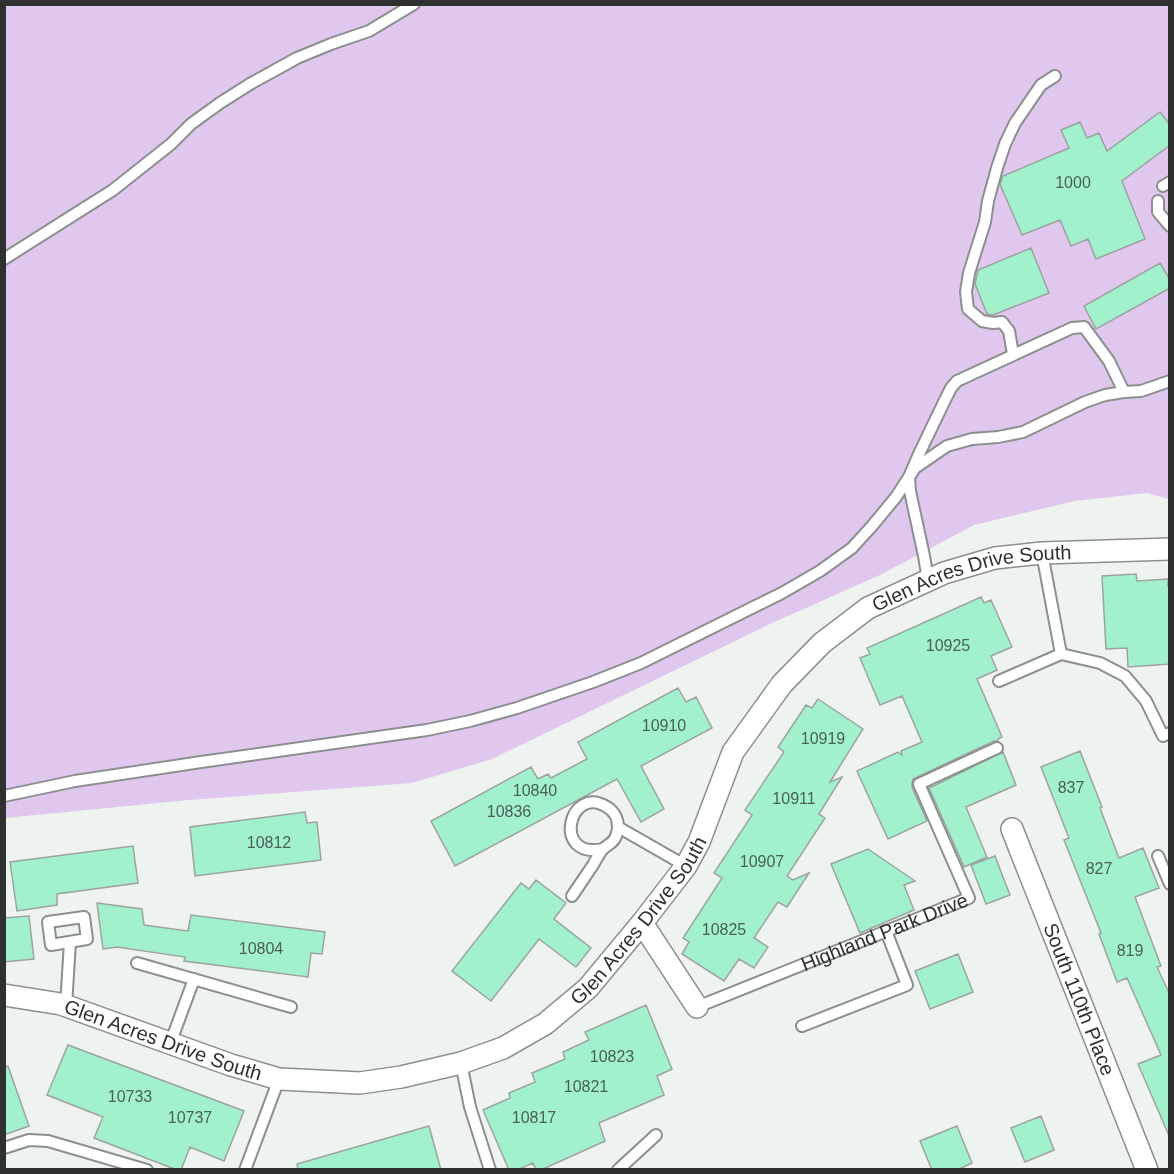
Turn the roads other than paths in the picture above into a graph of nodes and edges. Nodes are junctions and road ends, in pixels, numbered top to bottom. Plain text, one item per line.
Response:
1 (414, 4) edge
2 (1055, 76) dead end
3 (1158, 201) dead end
4 (1170, 226) edge
5 (4, 259) edge
6 (1013, 354) junction
7 (1170, 381) edge
8 (1124, 392) junction
9 (909, 477) junction
10 (1170, 549) edge
11 (1042, 553) junction
12 (928, 580) junction
13 (1061, 654) junction
14 (999, 681) dead end
15 (1170, 734) edge
16 (997, 748) dead end
17 (4, 795) edge
18 (618, 827) junction
19 (1012, 829) dead end
20 (603, 849) junction
21 (1158, 856) dead end
22 (686, 866) junction
23 (1170, 884) edge
24 (572, 896) dead end
25 (642, 923) junction
26 (886, 931) junction
27 (70, 942) dead end
28 (137, 963) dead end
29 (194, 979) junction
30 (4, 995) edge
31 (66, 1006) junction
32 (697, 1006) joint
33 (291, 1007) dead end
34 (802, 1026) dead end
35 (170, 1044) junction
36 (461, 1063) junction
37 (279, 1079) junction
38 (656, 1135) dead end
39 (4, 1148) edge
40 (147, 1170) edge
41 (245, 1170) edge
42 (490, 1170) edge
43 (618, 1170) edge
44 (1147, 1170) edge

1 - 5 lane
2 - 6 lane
3 - 4 lane
6 - 8 lane
6 - 9 lane
7 - 8 lane
8 - 9 lane
9 - 12 lane
9 - 17 lane
10 - 11 street, Glen Acres Drive South
11 - 12 street, Glen Acres Drive South
11 - 13 lane
12 - 22 street, Glen Acres Drive South
13 - 14 lane
13 - 15 lane
16 - 26 lane, Highland Park Drive
18 - 20 lane
18 - 20 lane
18 - 22 lane
19 - 44 street, South 110th Place
20 - 24 lane
21 - 23 lane
22 - 25 street, Glen Acres Drive South
25 - 32 street, Highland Park Drive
25 - 36 street, Glen Acres Drive South
26 - 32 lane, Highland Park Drive
26 - 34 lane
27 - 31 lane
28 - 29 lane
29 - 33 lane
29 - 35 lane
30 - 31 street, Glen Acres Drive South
31 - 35 street, Glen Acres Drive South
35 - 37 street, Glen Acres Drive South
36 - 37 street, Glen Acres Drive South
36 - 42 lane
37 - 41 lane
38 - 43 lane
39 - 40 lane

